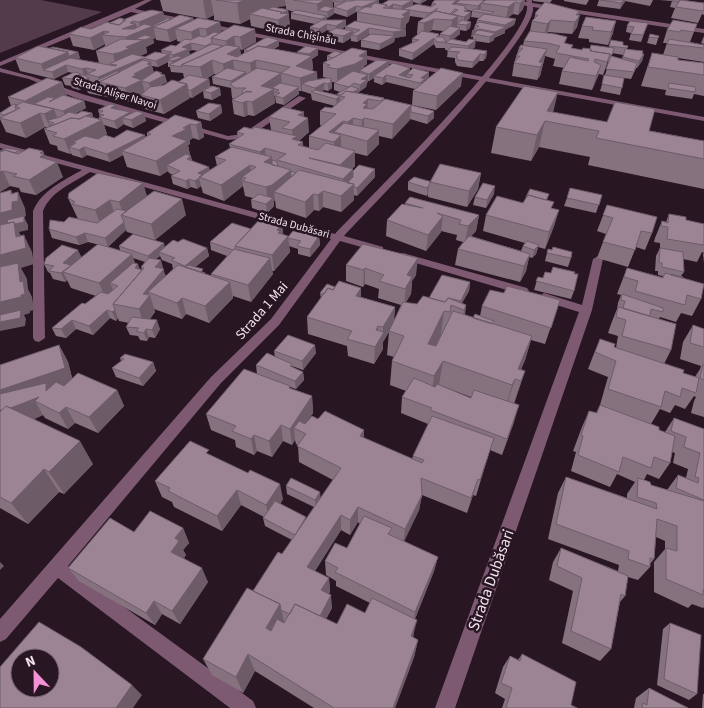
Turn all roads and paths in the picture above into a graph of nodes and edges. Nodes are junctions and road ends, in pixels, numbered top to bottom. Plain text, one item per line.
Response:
1 (149, 0) edge
2 (500, 0) edge
3 (530, 2) edge
4 (130, 10) junction
5 (704, 31) edge
6 (0, 64) edge
7 (0, 70) edge
8 (485, 80) junction
9 (302, 98) dead end
10 (704, 120) edge
11 (0, 145) edge
12 (90, 169) junction
13 (338, 237) junction
14 (598, 259) dead end
15 (586, 310) junction
16 (39, 338) dead end
17 (56, 567) junction
18 (0, 633) edge
19 (246, 708) edge
20 (445, 708) edge

1 - 4 street
2 - 3 street
3 - 5 street
3 - 8 street, Strada 1 Mai
4 - 6 street
4 - 8 street, Strada Chișinău
7 - 9 street, Strada Alișer Navoi
8 - 10 street, Strada Chișinău
8 - 13 street, Strada 1 Mai
11 - 12 street, Strada Dubăsari
12 - 13 street, Strada Dubăsari
12 - 16 street
13 - 15 street, Strada Dubăsari
13 - 17 street, Strada 1 Mai
14 - 15 street, Strada Dubăsari
15 - 20 street, Strada Dubăsari
17 - 18 street, Strada 1 Mai
17 - 19 street

